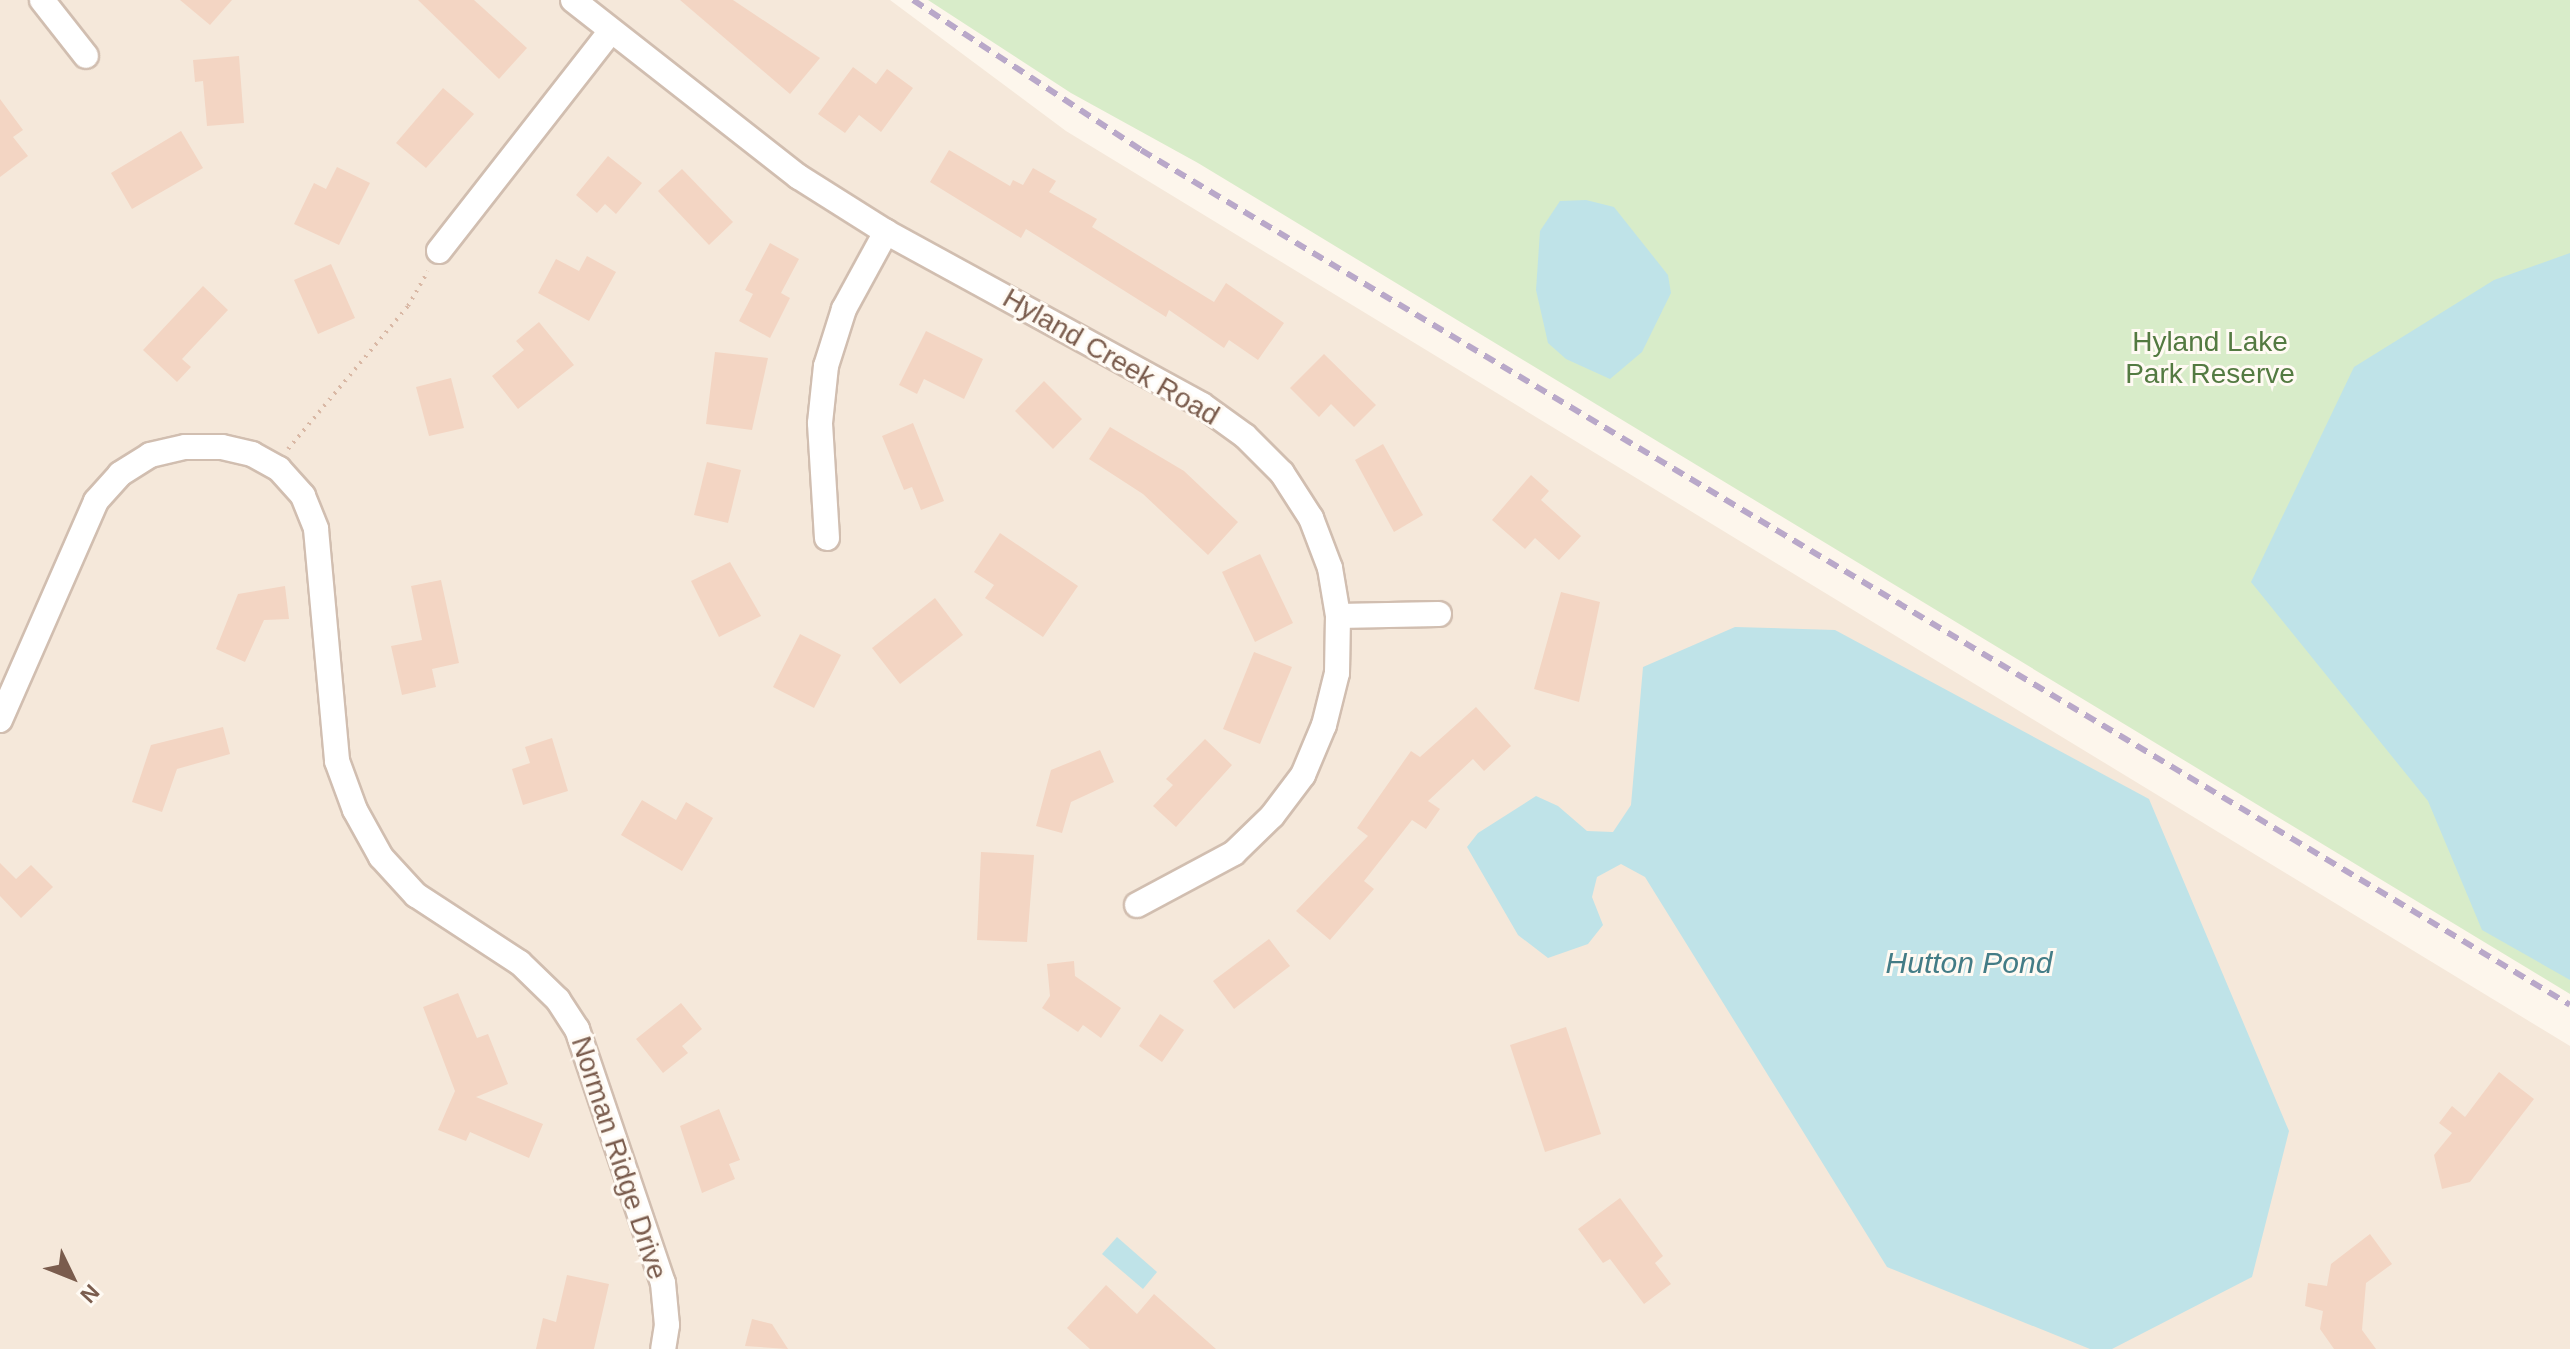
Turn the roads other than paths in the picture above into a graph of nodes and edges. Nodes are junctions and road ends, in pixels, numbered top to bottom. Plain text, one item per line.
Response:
1 (42, 0) edge
2 (573, 0) edge
3 (611, 31) junction
4 (86, 56) dead end
5 (886, 232) junction
6 (439, 251) road end
7 (827, 538) dead end
8 (1439, 614) dead end
9 (1338, 616) junction
10 (0, 720) edge
11 (1137, 905) dead end
12 (663, 1349) edge

1 - 4 street
2 - 3 street, Hyland Creek Road
3 - 5 street, Hyland Creek Road
3 - 6 street
5 - 7 street
5 - 9 street, Hyland Creek Road
8 - 9 street
9 - 11 street, Hyland Creek Road
10 - 12 street, Norman Ridge Drive

